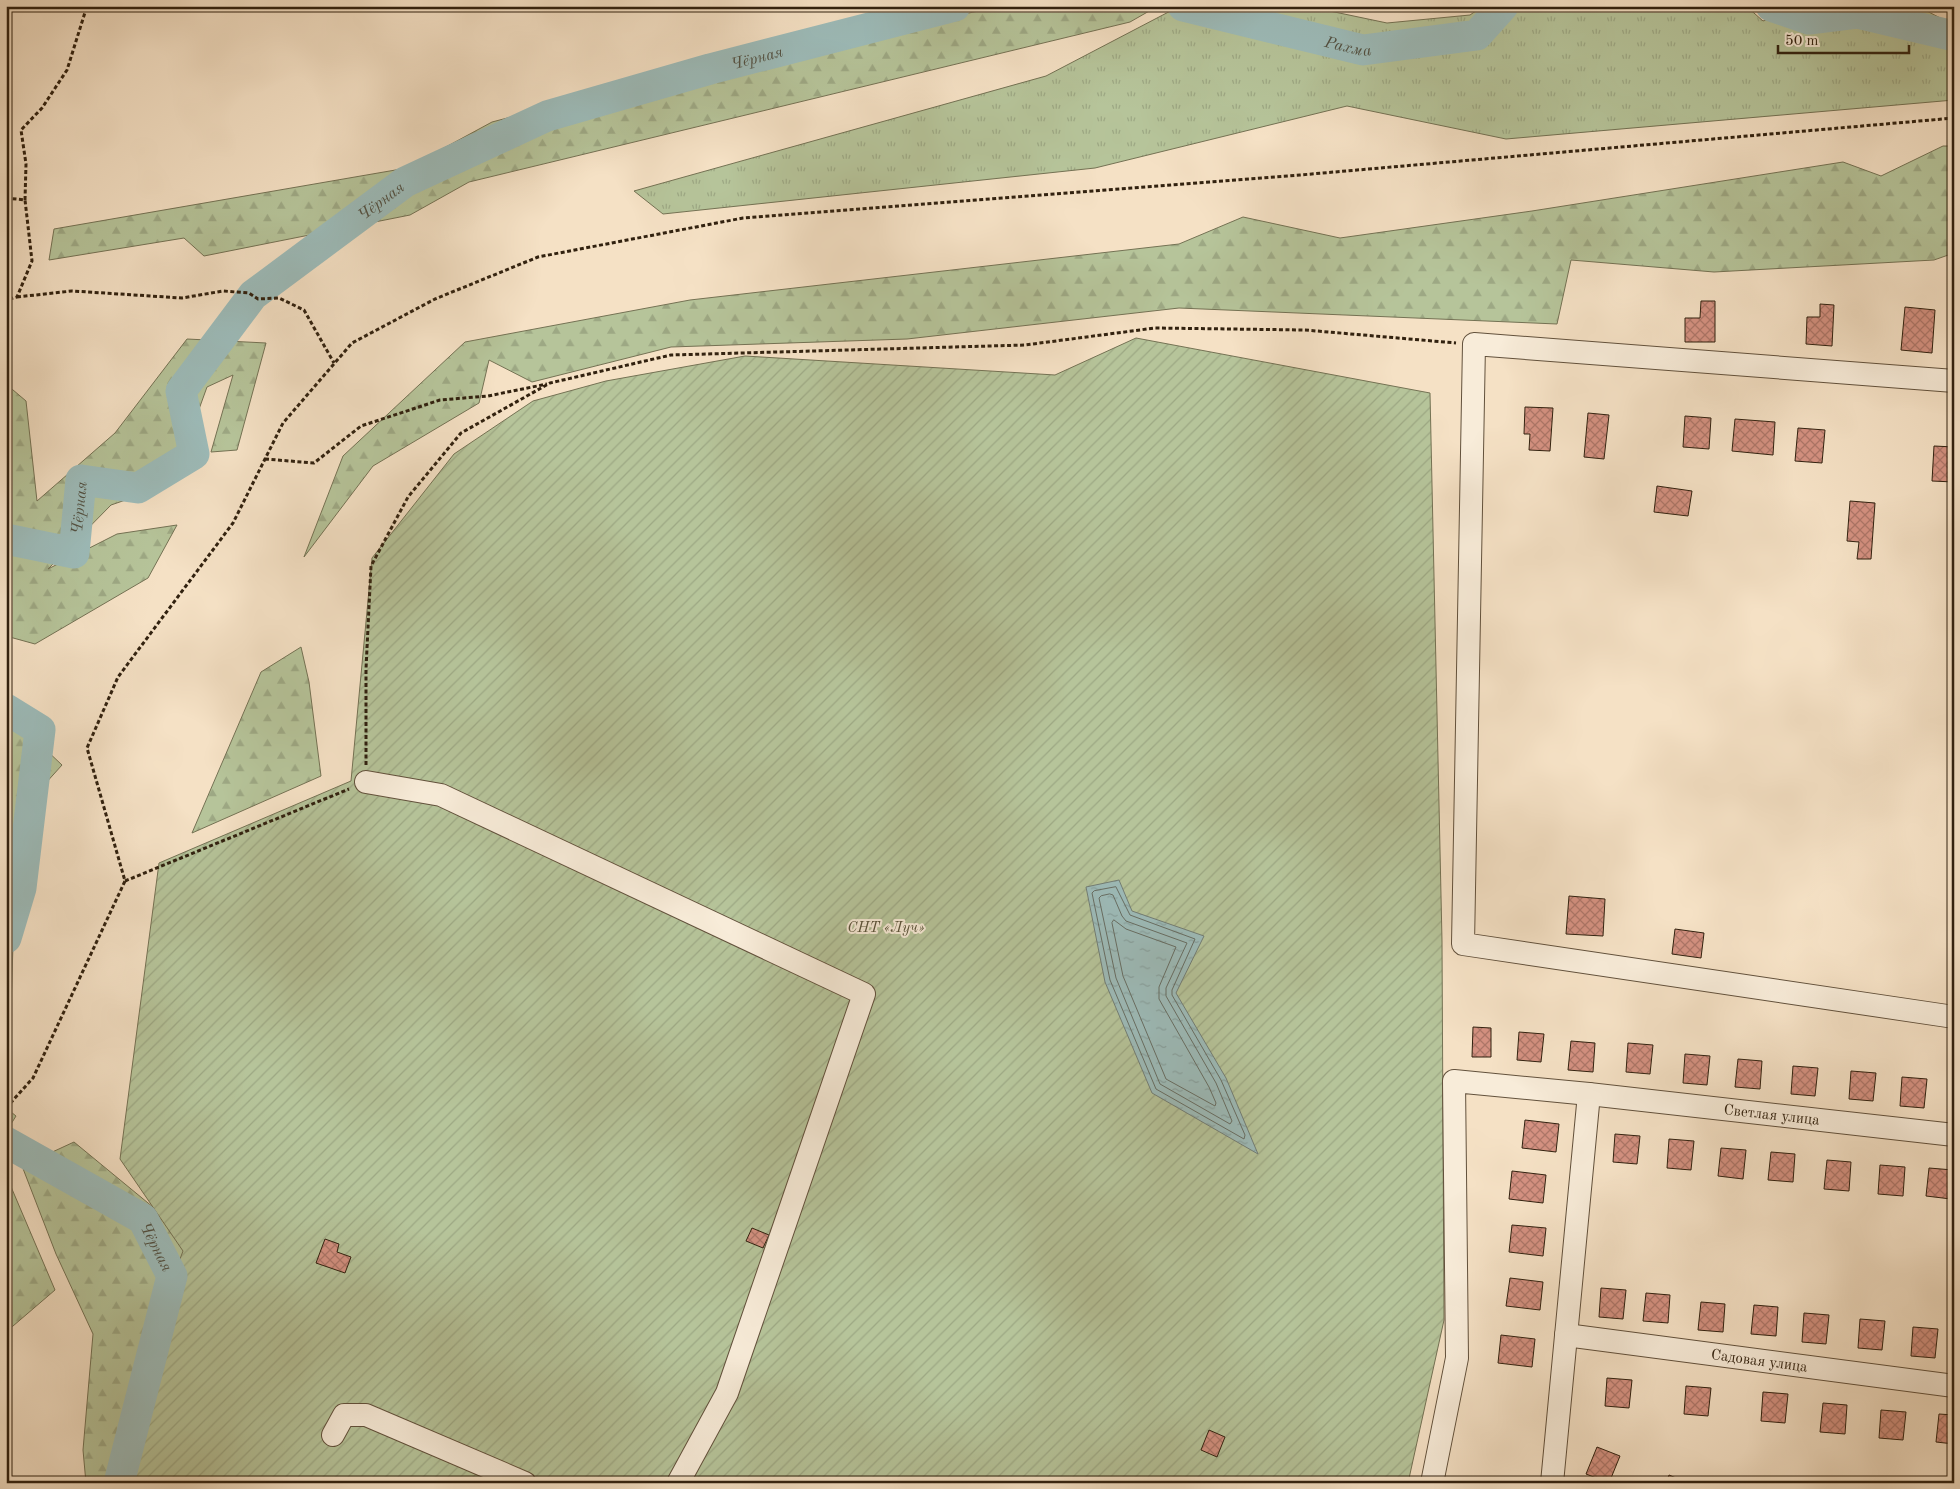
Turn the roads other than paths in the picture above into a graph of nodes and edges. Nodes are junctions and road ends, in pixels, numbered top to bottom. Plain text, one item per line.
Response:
1 (1954, 381) edge
2 (366, 782) road end
3 (1954, 1017) edge
4 (1589, 1094) junction
5 (1954, 1135) edge
6 (1566, 1334) junction
7 (1954, 1386) edge
8 (333, 1435) dead end
9 (525, 1483) edge
10 (678, 1483) edge
11 (1432, 1483) edge
12 (1552, 1483) edge

1 - 3 street
2 - 10 street
4 - 5 street, Светлая улица
4 - 6 street
4 - 11 street, Светлая улица
6 - 7 street, Садовая улица
6 - 12 street
8 - 9 street

